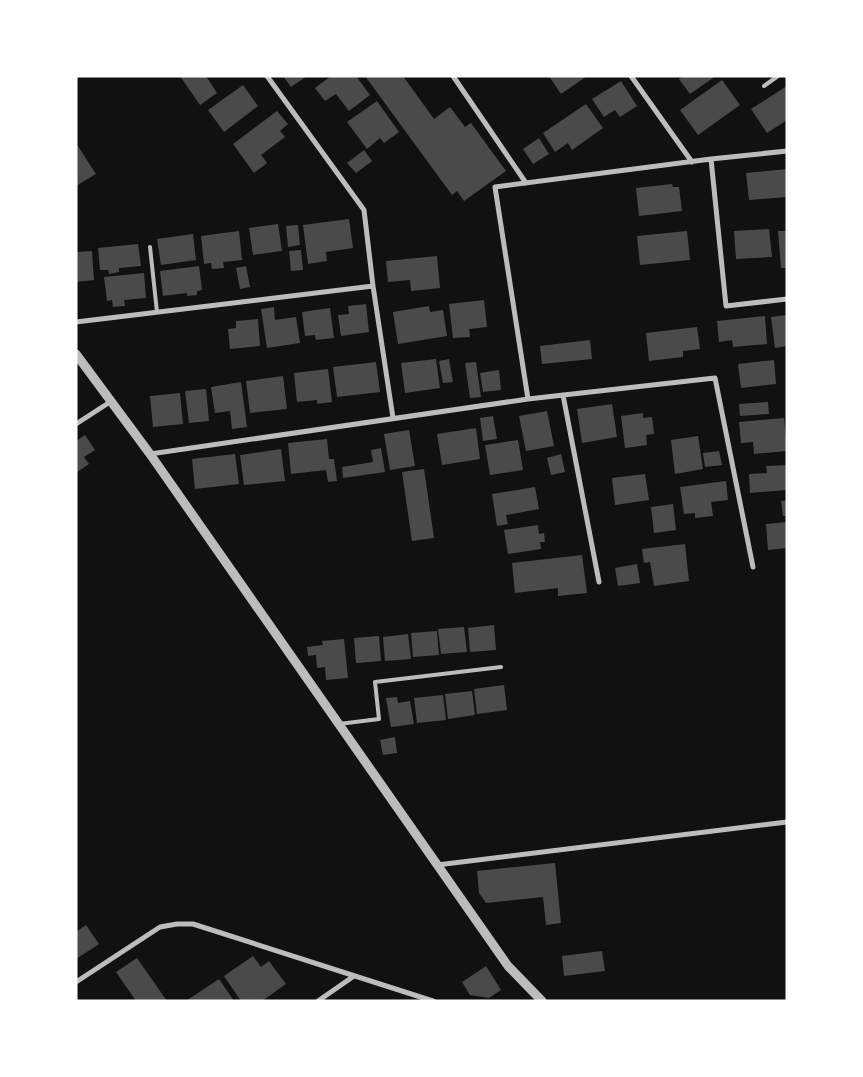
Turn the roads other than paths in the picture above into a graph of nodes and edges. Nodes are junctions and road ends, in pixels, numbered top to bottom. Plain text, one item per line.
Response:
1 (267, 76) edge
2 (453, 76) edge
3 (631, 76) edge
4 (778, 76) edge
5 (764, 86) dead end
6 (787, 151) edge
7 (711, 159) junction
8 (692, 162) junction
9 (526, 183) junction
10 (150, 247) dead end
11 (373, 286) junction
12 (787, 300) edge
13 (157, 312) junction
14 (76, 322) edge
15 (76, 354) edge
16 (563, 395) junction
17 (528, 399) junction
18 (110, 402) junction
19 (393, 418) junction
20 (76, 424) edge
21 (150, 454) junction
22 (753, 567) dead end
23 (599, 582) dead end
24 (501, 667) dead end
25 (339, 724) junction
26 (787, 822) edge
27 (437, 865) junction
28 (354, 976) junction
29 (76, 982) edge
30 (318, 1001) edge
31 (433, 1001) edge
32 (542, 1001) edge

1 - 11 street
2 - 9 street
3 - 8 street
4 - 5 lane
6 - 7 street
7 - 8 street
7 - 12 street
8 - 9 street
9 - 17 street
10 - 13 lane
11 - 13 street
11 - 19 street
13 - 14 street
15 - 18 street
16 - 17 street
16 - 22 street
16 - 23 street
17 - 19 street
18 - 20 street
18 - 21 street
19 - 21 street
21 - 25 street
24 - 25 lane
25 - 27 street
26 - 27 street
27 - 32 street
28 - 29 street
28 - 30 street
28 - 31 street

